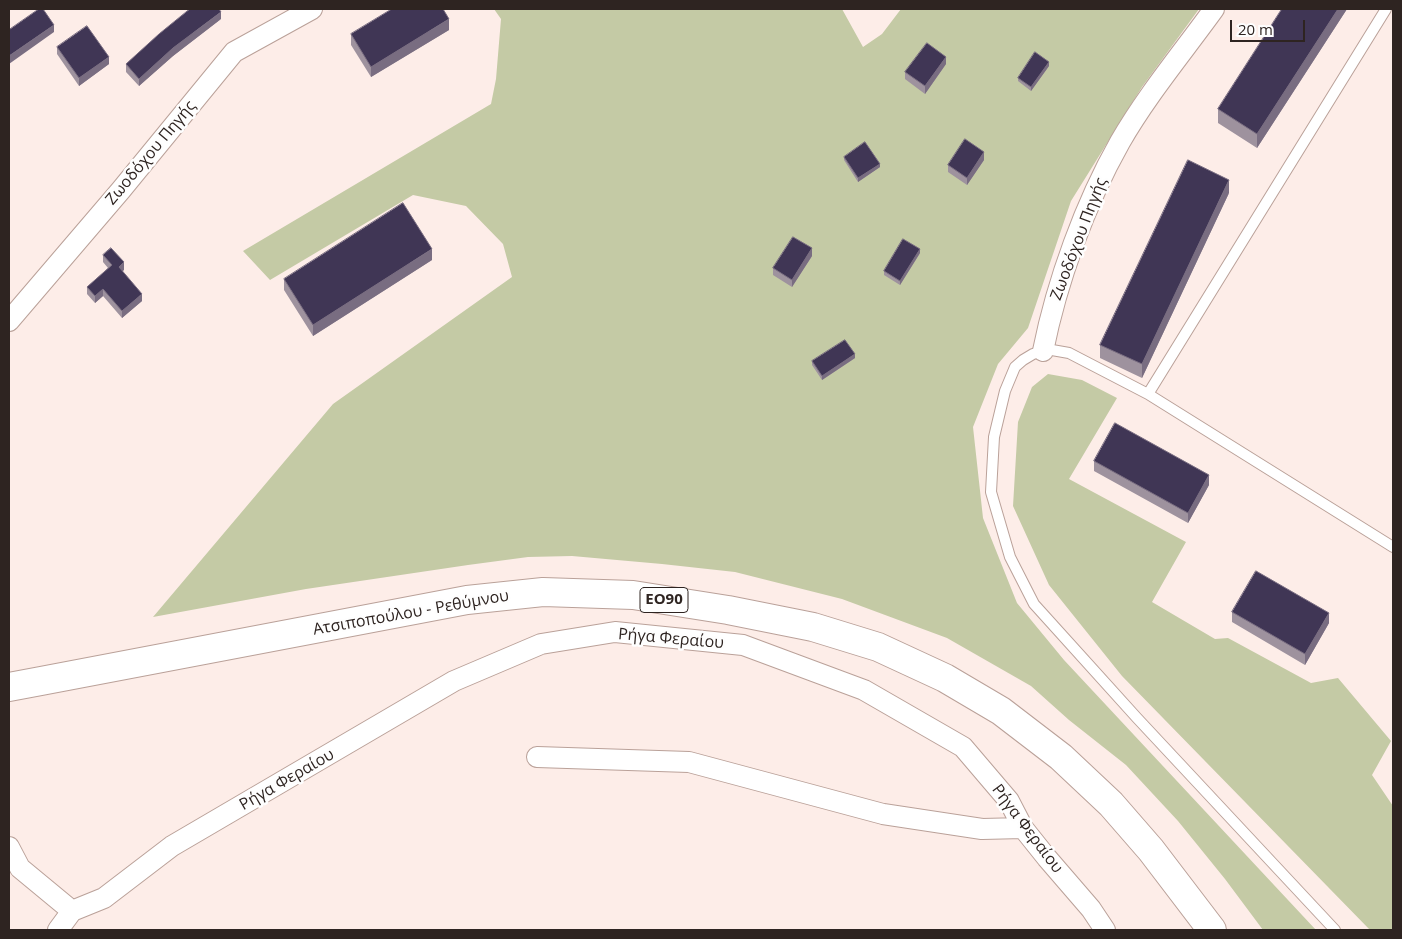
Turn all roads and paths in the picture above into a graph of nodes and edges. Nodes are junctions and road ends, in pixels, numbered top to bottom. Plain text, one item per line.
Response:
1 (312, 9) edge
2 (1214, 9) edge
3 (1386, 9) edge
4 (9, 321) edge
5 (1043, 351) junction
6 (1148, 394) junction
7 (1393, 547) edge
8 (9, 686) edge
9 (537, 757) dead end
10 (1023, 828) junction
11 (9, 847) edge
12 (72, 911) junction
13 (58, 930) edge
14 (1105, 930) edge
15 (1212, 930) edge
16 (1335, 930) edge

1 - 4 street, Ζωοδόχου Πηγής
2 - 5 street, Ζωοδόχου Πηγής
3 - 6 lane
5 - 6 lane
5 - 16 lane
6 - 7 lane
8 - 15 main road, Ατσιποπούλου - Ρεθύμνου / ΕΟ90
9 - 10 street
10 - 12 street, Ρήγα Φεραίου
10 - 14 street, Ρήγα Φεραίου
11 - 12 street
12 - 13 street

